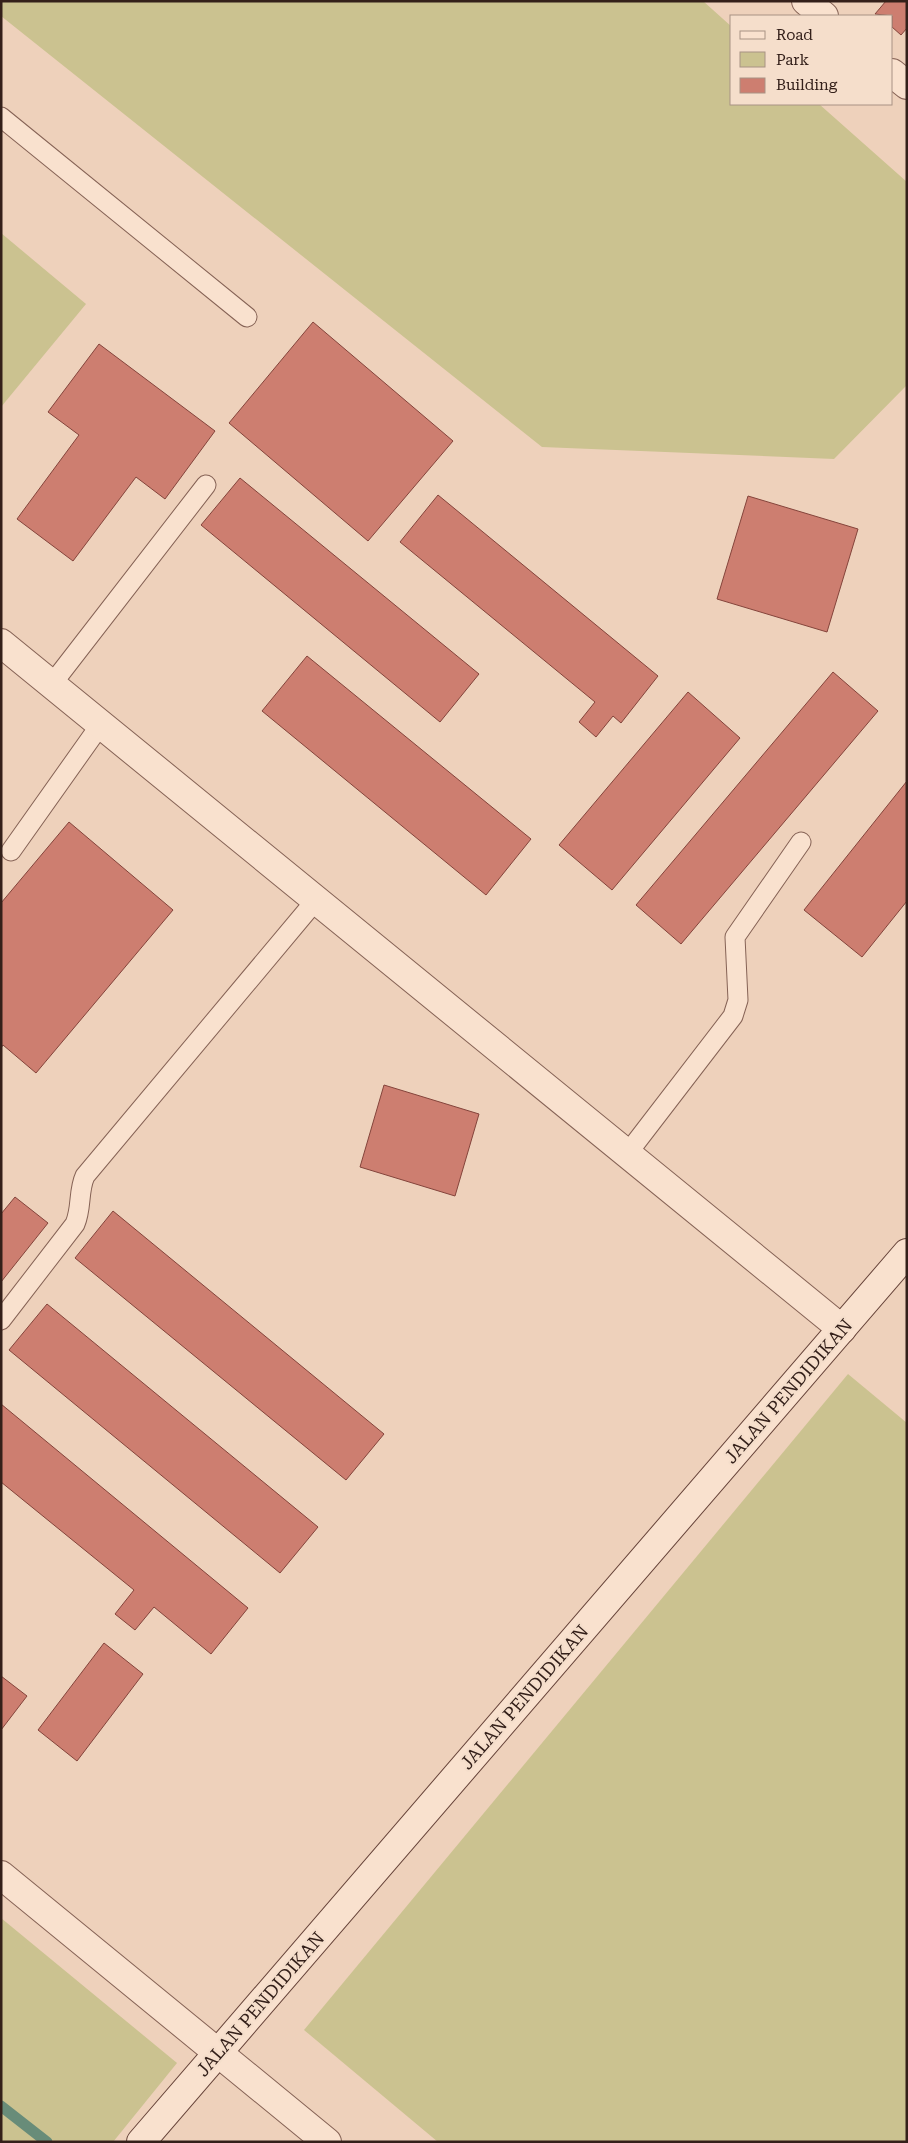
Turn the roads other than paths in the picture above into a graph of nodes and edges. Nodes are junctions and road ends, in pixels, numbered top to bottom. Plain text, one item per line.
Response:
1 (806, 1) edge
2 (823, 15) edge
3 (893, 74) edge
4 (907, 85) edge
5 (1, 117) edge
6 (246, 317) dead end
7 (206, 485) dead end
8 (1, 643) edge
9 (52, 684) junction
10 (101, 724) junction
11 (801, 842) dead end
12 (11, 852) dead end
13 (316, 900) junction
14 (627, 1154) junction
15 (907, 1253) edge
16 (1, 1320) edge
17 (842, 1329) junction
18 (1, 1875) edge
19 (219, 2051) junction
20 (141, 2142) edge
21 (328, 2142) edge

1 - 2 street
3 - 4 street
5 - 6 lane
7 - 9 lane
8 - 9 street
9 - 10 street
10 - 12 lane
10 - 13 street
11 - 14 lane
13 - 14 street
13 - 16 lane
14 - 17 street
15 - 17 street, JALAN PENDIDIKAN
17 - 19 street, JALAN PENDIDIKAN
18 - 19 street
19 - 20 street, JALAN PENDIDIKAN
19 - 21 street

